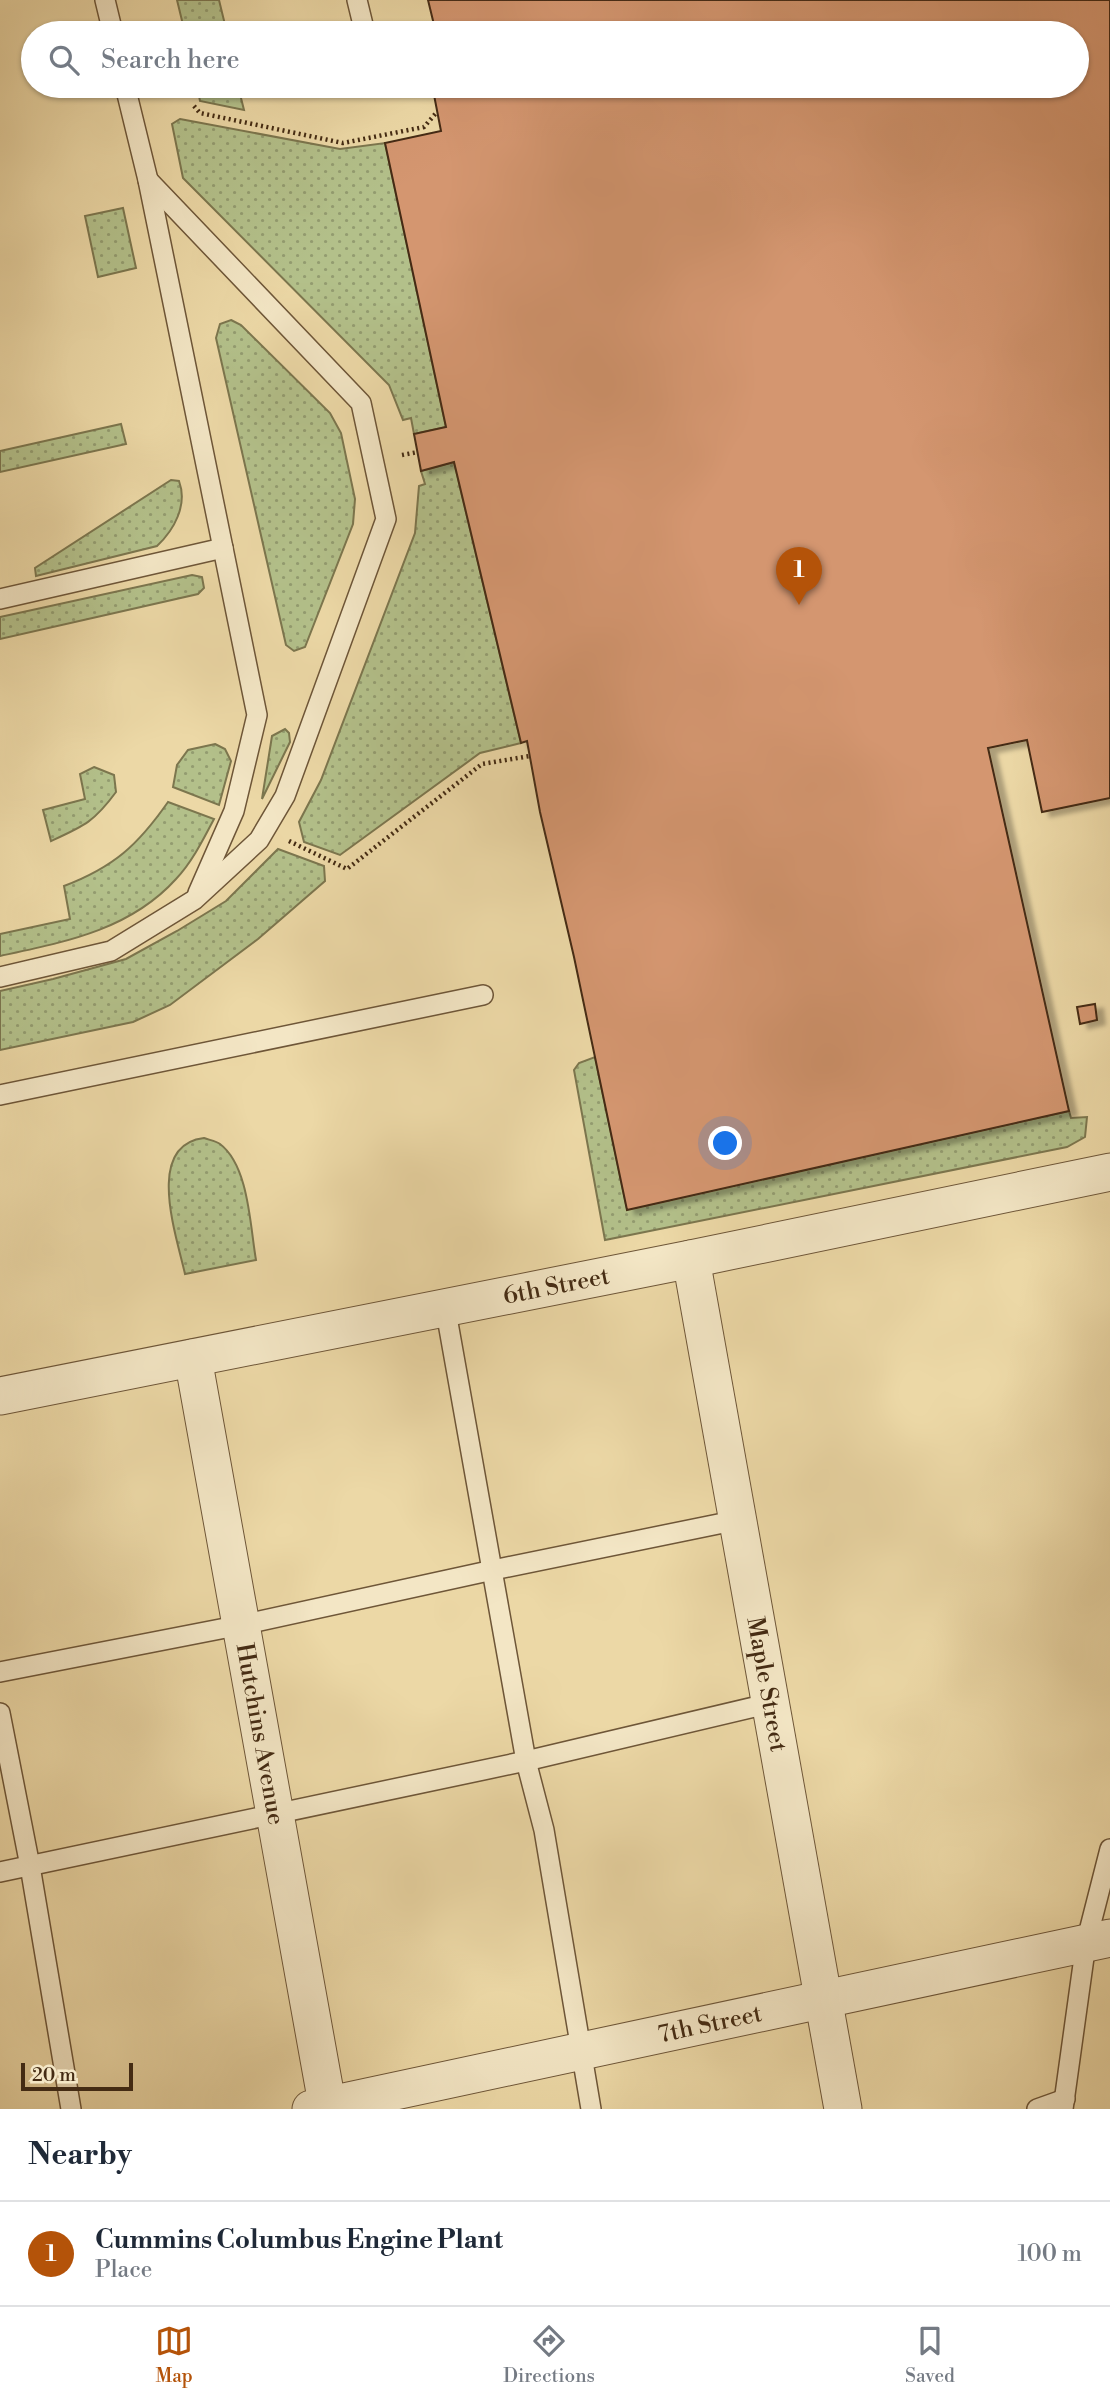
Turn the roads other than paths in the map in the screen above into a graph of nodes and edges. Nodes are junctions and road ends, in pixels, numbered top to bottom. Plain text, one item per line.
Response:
1 (105, 0) edge
2 (358, 0) edge
3 (110, 21) edge
4 (362, 21) edge
5 (128, 98) edge
6 (148, 180) junction
7 (223, 548) junction
8 (0, 598) edge
9 (194, 900) junction
10 (0, 976) edge
11 (483, 995) dead end
12 (0, 1095) edge
13 (1110, 1172) edge
14 (691, 1259) junction
15 (445, 1306) junction
16 (193, 1358) junction
17 (0, 1395) edge
18 (738, 1520) junction
19 (493, 1570) junction
20 (241, 1625) junction
21 (0, 1672) edge
22 (771, 1703) junction
23 (0, 1713) edge
24 (526, 1761) junction
25 (275, 1813) junction
26 (1110, 1849) edge
27 (30, 1866) junction
28 (0, 1872) edge
29 (1098, 1941) edge
30 (823, 1999) junction
31 (579, 2051) junction
32 (1064, 2104) edge
33 (322, 2108) edge
34 (71, 2109) edge
35 (591, 2109) edge
36 (843, 2109) edge
37 (1037, 2109) edge

1 - 3 lane
2 - 4 lane
5 - 6 lane
6 - 7 lane
6 - 9 lane
7 - 8 lane
7 - 9 lane
9 - 10 lane
11 - 12 lane
13 - 14 street, 6th Street
14 - 15 street, 6th Street
14 - 18 street, Maple Street
15 - 16 street, 6th Street
15 - 19 lane
16 - 17 street, 6th Street
16 - 20 street, Hutchins Avenue
18 - 19 lane
18 - 22 street, Maple Street
19 - 20 lane
19 - 24 lane
20 - 21 lane
20 - 25 street, Hutchins Avenue
22 - 24 lane
22 - 30 street, Maple Street
23 - 27 lane
24 - 25 lane
24 - 31 lane
25 - 27 lane
25 - 33 street, Hutchins Avenue
26 - 29 lane
27 - 28 lane
27 - 34 lane
29 - 30 street, 7th Street
29 - 32 lane
30 - 31 street, 7th Street
30 - 36 street, Maple Street
31 - 33 street, 7th Street
31 - 35 lane
32 - 37 lane

